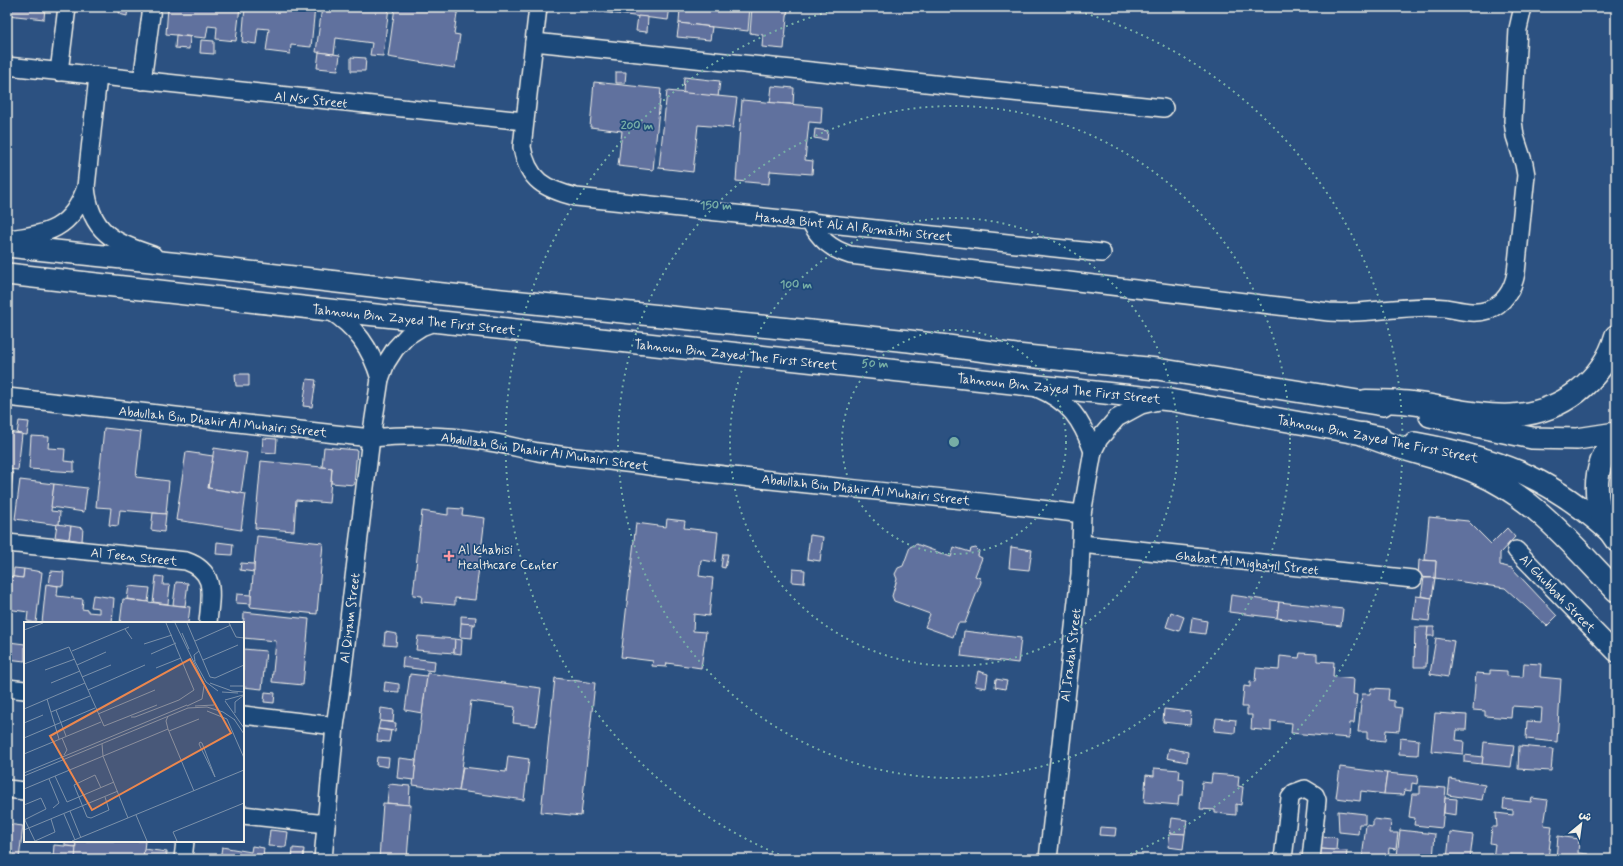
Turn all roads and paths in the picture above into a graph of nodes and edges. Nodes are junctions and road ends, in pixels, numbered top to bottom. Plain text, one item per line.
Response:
1 (67, 7) edge
2 (152, 7) edge
3 (538, 7) edge
4 (1523, 7) edge
5 (534, 42) junction
6 (7, 66) edge
7 (60, 72) junction
8 (98, 76) junction
9 (142, 81) junction
10 (1164, 108) dead end
11 (524, 121) junction
12 (86, 187) junction
13 (810, 221) junction
14 (7, 239) edge
15 (7, 246) edge
16 (1102, 253) dead end
17 (180, 264) junction
18 (7, 274) edge
19 (329, 310) junction
20 (437, 321) junction
21 (1616, 336) edge
22 (380, 379) junction
23 (1031, 386) junction
24 (7, 397) edge
25 (1170, 400) junction
26 (1366, 401) junction
27 (1616, 433) edge
28 (1363, 434) junction
29 (1616, 436) edge
30 (370, 438) junction
31 (1093, 451) junction
32 (1082, 514) junction
33 (1613, 535) edge
34 (7, 543) edge
35 (1081, 544) junction
36 (1516, 550) dead end
37 (1413, 579) dead end
38 (1616, 590) edge
39 (208, 622) edge
40 (1616, 653) edge
41 (7, 688) edge
42 (24, 690) edge
43 (244, 715) edge
44 (335, 726) junction
45 (7, 789) edge
46 (24, 791) edge
47 (244, 815) edge
48 (326, 824) junction
49 (185, 842) edge
50 (183, 859) edge
51 (323, 859) edge
52 (1048, 859) edge
53 (1283, 859) edge
54 (1311, 859) edge

1 - 7 street
2 - 9 street
3 - 5 street, Hamda Bint Ali Al Rumaithi Street
4 - 13 street
5 - 10 street
5 - 11 street, Hamda Bint Ali Al Rumaithi Street
6 - 7 street, Al Nsr Street
7 - 8 street, Al Nsr Street
8 - 9 street, Al Nsr Street
8 - 12 street
9 - 11 street, Al Nsr Street
11 - 13 street, Hamda Bint Ali Al Rumaithi Street
12 - 14 street
12 - 17 street
13 - 16 street, Hamda Bint Ali Al Rumaithi Street
15 - 17 street
17 - 26 street
18 - 19 street, Tahnoun Bin Zayed The First Street
19 - 20 street, Tahnoun Bin Zayed The First Street
19 - 22 street, Al Qiyam Street
20 - 22 street, Al Qiyam Street
20 - 23 street, Tahnoun Bin Zayed The First Street
21 - 26 main road
22 - 30 street, Al Qiyam Street
23 - 25 street, Tahnoun Bin Zayed The First Street
23 - 31 street
24 - 30 street, Abdullah Bin Dhahir Al Muhairi Street
25 - 28 street, Tahnoun Bin Zayed The First Street
25 - 31 street, Al Iradah Street
26 - 27 street
28 - 33 street, Tahnoun Bin Zayed The First Street
28 - 38 main road
29 - 33 main road
30 - 32 street, Abdullah Bin Dhahir Al Muhairi Street
30 - 44 street, Al Qiyam Street
31 - 32 street, Al Iradah Street
32 - 35 street, Al Iradah Street
34 - 39 street, Al Teen Street
35 - 37 street, Ghabat Al Mighayil Street
35 - 52 street, Al Iradah Street
36 - 40 street, Al Ghubbah Street
41 - 42 street
43 - 44 street
44 - 48 street, Al Qiyam Street
45 - 46 street
47 - 48 street
48 - 51 street, Al Qiyam Street
49 - 50 street
53 - 54 street

